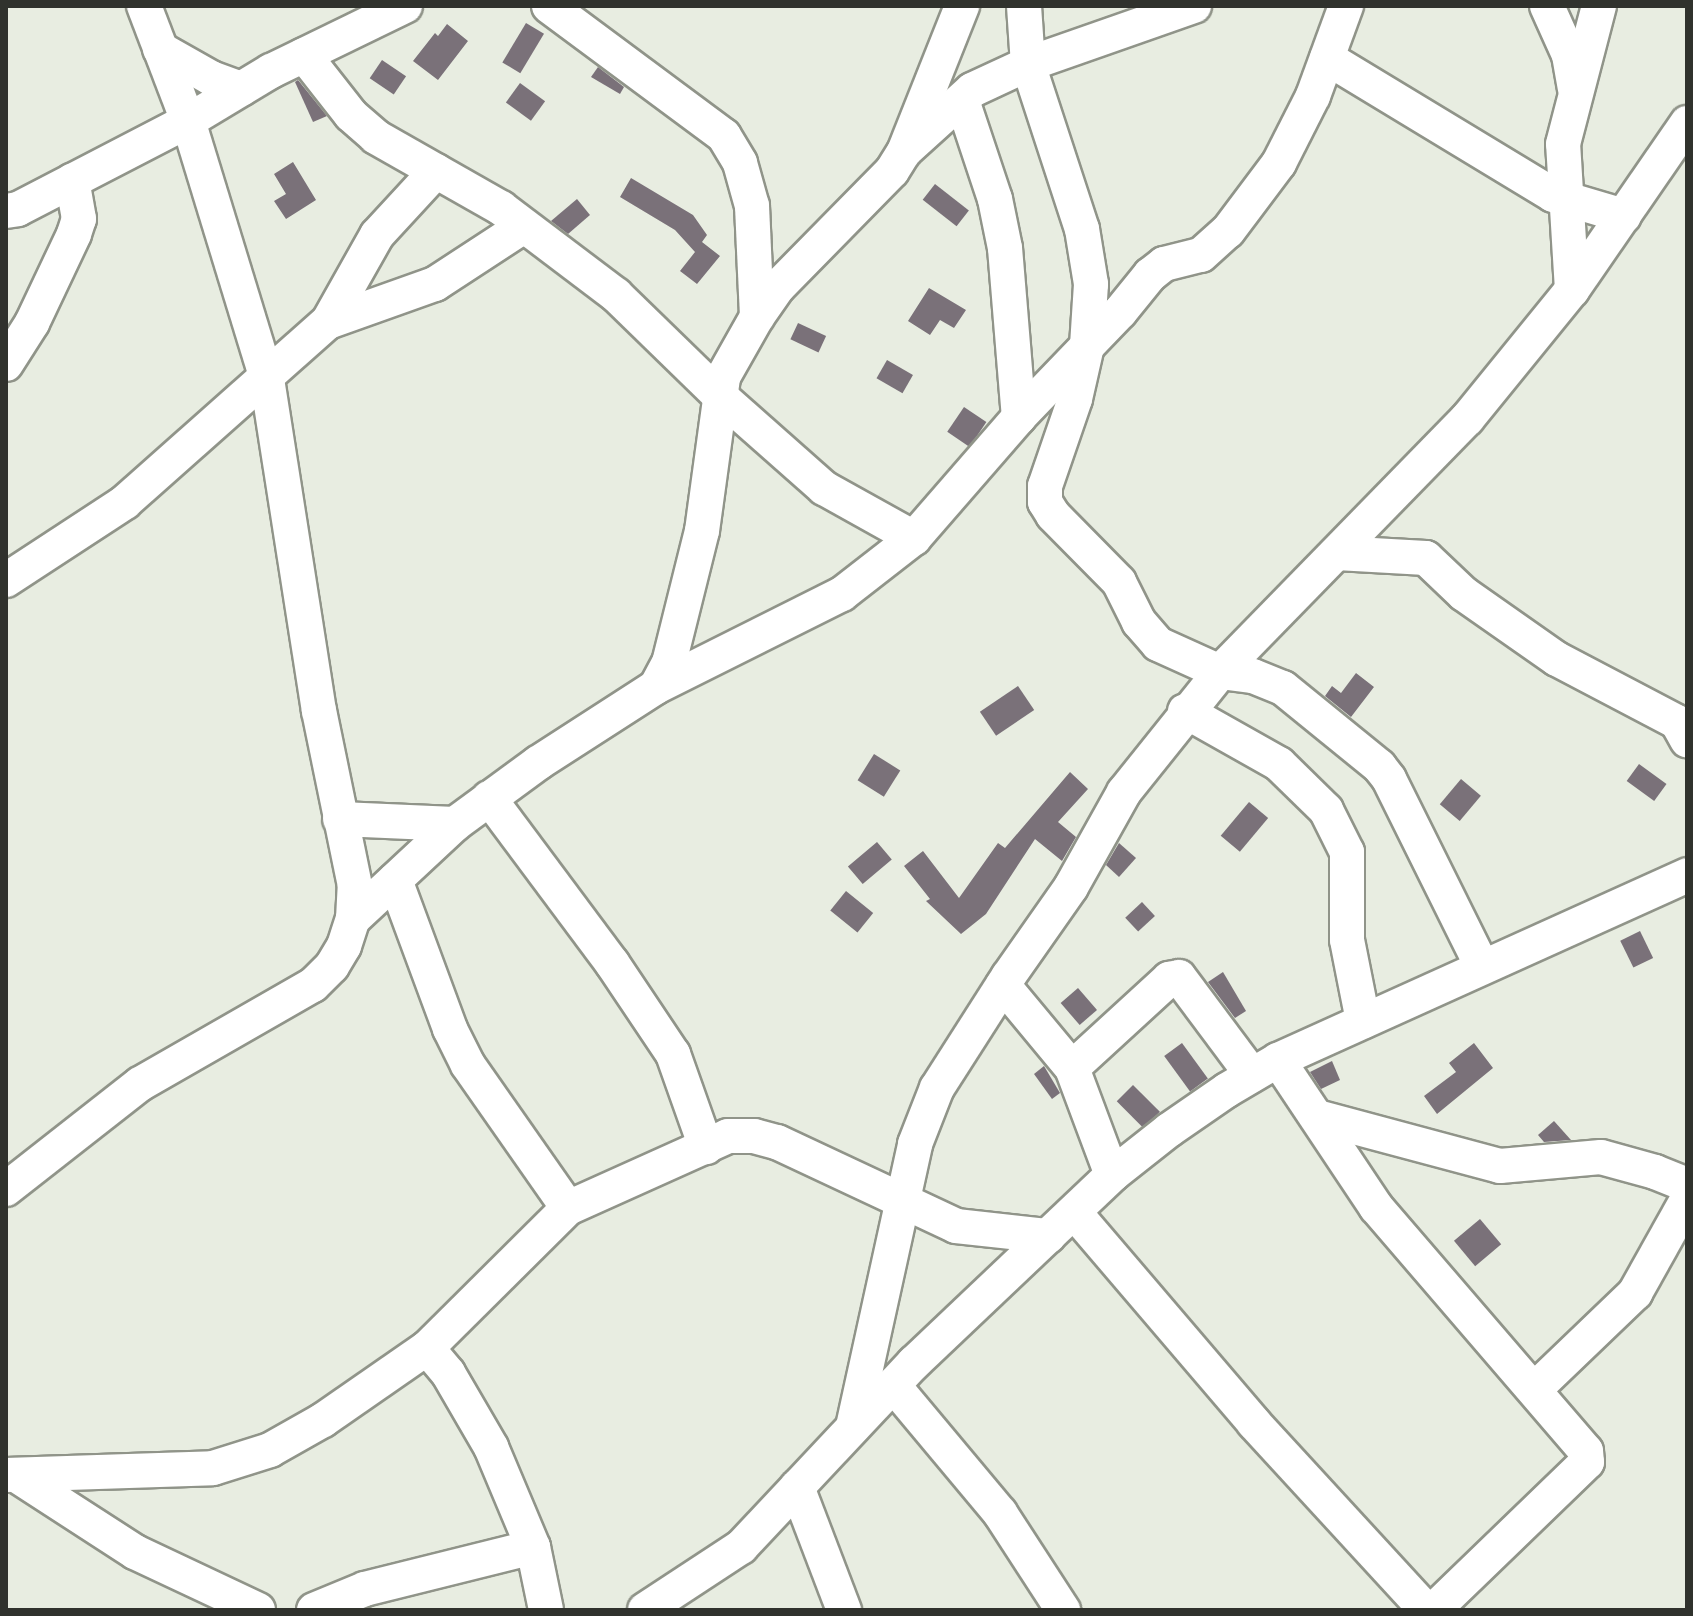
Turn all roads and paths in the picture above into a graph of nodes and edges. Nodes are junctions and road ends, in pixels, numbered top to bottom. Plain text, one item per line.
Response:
1 (144, 6) edge
2 (405, 6) edge
3 (549, 6) edge
4 (962, 6) edge
5 (1024, 6) edge
6 (1194, 6) edge
7 (1346, 6) edge
8 (1547, 6) edge
9 (1599, 6) edge
10 (160, 49) junction
11 (304, 55) junction
12 (1327, 58) junction
13 (1028, 64) junction
14 (1575, 88) junction
15 (241, 89) junction
16 (962, 100) junction
17 (188, 121) junction
18 (1687, 123) edge
19 (904, 152) junction
20 (436, 171) junction
21 (72, 181) junction
22 (1566, 201) junction
23 (6, 211) edge
24 (1624, 216) junction
25 (524, 226) junction
26 (1572, 290) junction
27 (757, 317) junction
28 (328, 322) junction
29 (1087, 346) junction
30 (6, 364) edge
31 (267, 379) junction
32 (720, 396) junction
33 (1019, 417) junction
34 (914, 538) junction
35 (1337, 553) junction
36 (6, 580) edge
37 (1220, 672) junction
38 (656, 687) junction
39 (1185, 711) junction
40 (1687, 740) edge
41 (489, 798) junction
42 (340, 819) junction
43 (455, 824) junction
44 (1687, 875) edge
45 (395, 880) junction
46 (353, 919) junction
47 (1482, 966) junction
48 (1003, 985) junction
49 (1363, 1021) junction
50 (1072, 1068) junction
51 (1265, 1068) junction
52 (1317, 1117) junction
53 (706, 1147) junction
54 (1112, 1175) junction
55 (1687, 1185) edge
56 (6, 1189) edge
57 (902, 1200) junction
58 (1687, 1200) edge
59 (568, 1208) junction
60 (1074, 1212) junction
61 (1048, 1236) junction
62 (427, 1348) junction
63 (893, 1385) junction
64 (1535, 1389) junction
65 (853, 1427) junction
66 (11, 1475) edge
67 (797, 1487) junction
68 (533, 1547) junction
69 (258, 1610) edge
70 (314, 1610) edge
71 (546, 1610) edge
72 (645, 1610) edge
73 (844, 1610) edge
74 (1063, 1610) edge
75 (1426, 1610) edge
76 (1434, 1610) edge

1 - 10 street
2 - 11 street
3 - 27 street
4 - 19 street
5 - 13 street
6 - 13 street
7 - 12 street
8 - 14 street
9 - 14 street
10 - 15 street
10 - 17 street
11 - 15 street
11 - 20 street
12 - 22 street
12 - 29 street
13 - 16 street
13 - 29 street
14 - 22 street
15 - 17 street
16 - 19 street
16 - 33 street
17 - 21 street
17 - 31 street
18 - 24 street
19 - 27 street
20 - 25 street
20 - 28 street
21 - 23 street
21 - 30 street
22 - 24 street
22 - 26 street
24 - 26 street
25 - 28 street
25 - 32 street
26 - 35 street
27 - 32 street
28 - 31 street
29 - 33 street
29 - 37 street
31 - 36 street
31 - 42 street
32 - 34 street
32 - 38 street
33 - 34 street
34 - 38 street
35 - 37 street
35 - 40 street
37 - 39 street
37 - 47 street
38 - 41 street
39 - 48 street
39 - 49 street
41 - 43 street
41 - 53 street
42 - 43 street
42 - 46 street
43 - 45 street
44 - 47 street
45 - 46 street
45 - 59 street
46 - 56 street
47 - 49 street
48 - 50 street
48 - 57 street
49 - 51 street
50 - 51 street
50 - 54 street
51 - 52 street
51 - 54 street
52 - 55 street
52 - 64 street
53 - 57 street
53 - 59 street
54 - 60 street
57 - 61 street
57 - 65 street
58 - 64 street
59 - 62 street
60 - 61 street
60 - 75 street
61 - 63 street
62 - 66 street
62 - 68 street
63 - 65 street
63 - 74 street
64 - 76 street
65 - 67 street
66 - 69 street
67 - 72 street
67 - 73 street
68 - 70 street
68 - 71 street

